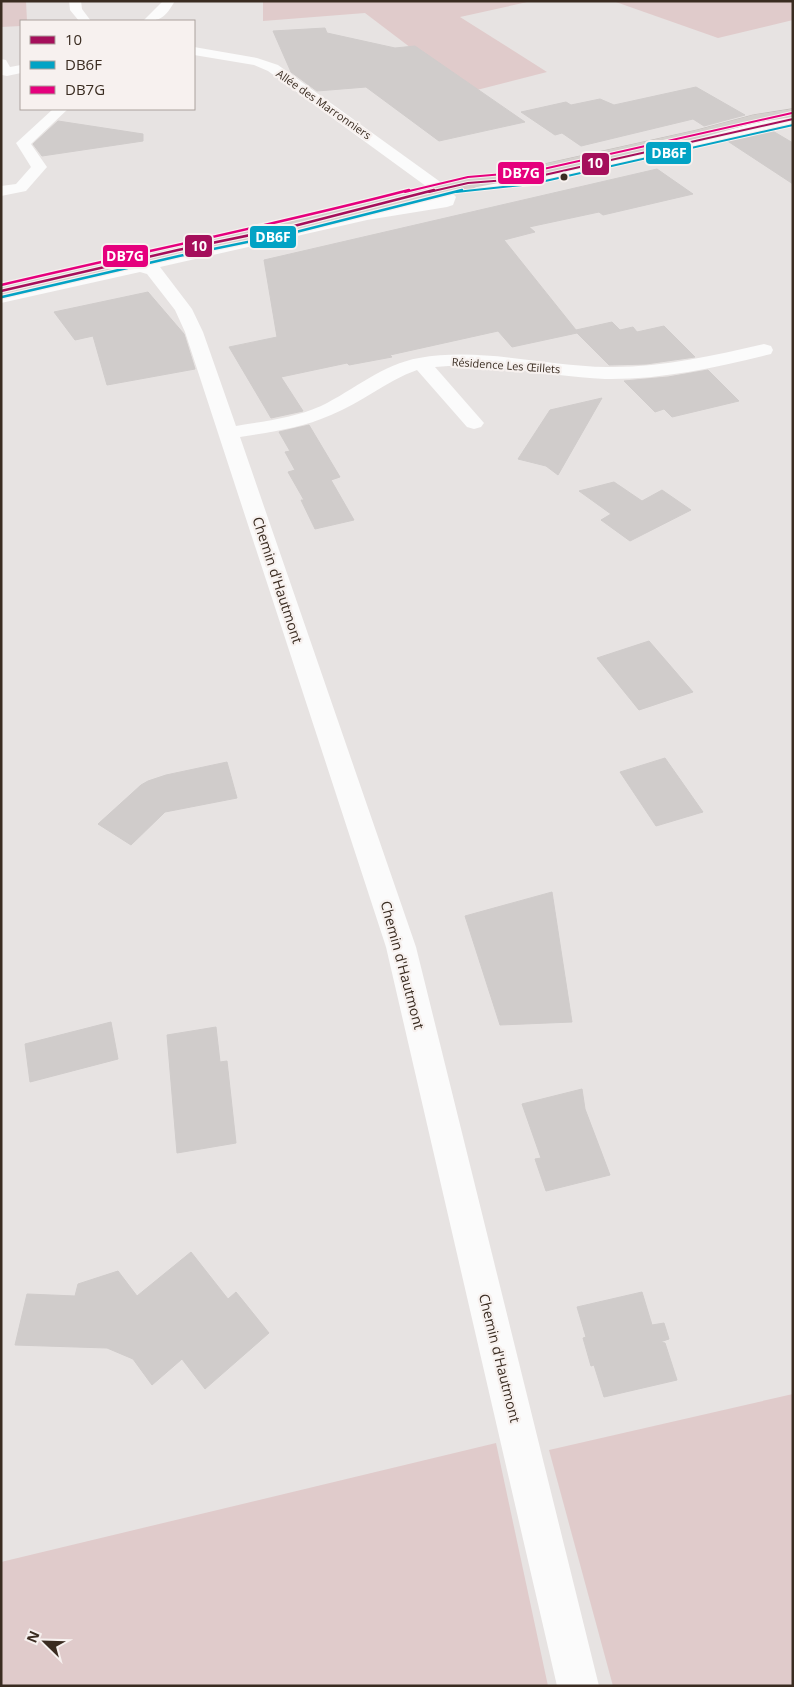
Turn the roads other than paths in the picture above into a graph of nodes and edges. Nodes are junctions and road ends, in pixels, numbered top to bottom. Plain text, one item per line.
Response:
1 (75, 1) edge
2 (169, 1) edge
3 (84, 20) edge
4 (149, 20) edge
5 (195, 51) edge
6 (20, 59) edge
7 (1, 62) edge
8 (20, 69) edge
9 (60, 110) edge
10 (793, 113) edge
11 (793, 119) edge
12 (793, 124) edge
13 (470, 190) junction
14 (1, 192) edge
15 (444, 195) junction
16 (116, 264) joint
17 (153, 264) junction
18 (1, 291) edge
19 (1, 298) edge
20 (1, 304) edge
21 (764, 350) dead end
22 (421, 363) junction
23 (474, 423) dead end
24 (230, 433) junction
25 (578, 1686) edge

1 - 3 street
2 - 4 street
5 - 15 street, Allée des Marronniers
6 - 7 street
7 - 8 street
9 - 14 street
10 - 13 main road
11 - 13 street
12 - 13 main road
13 - 15 main road
15 - 17 main road
16 - 17 street
16 - 18 main road
17 - 19 street
17 - 20 main road
17 - 24 street, Chemin d'Hautmont
21 - 22 street, Résidence Les Œillets
22 - 23 street
22 - 24 street, Résidence Les Œillets
24 - 25 street, Chemin d'Hautmont

